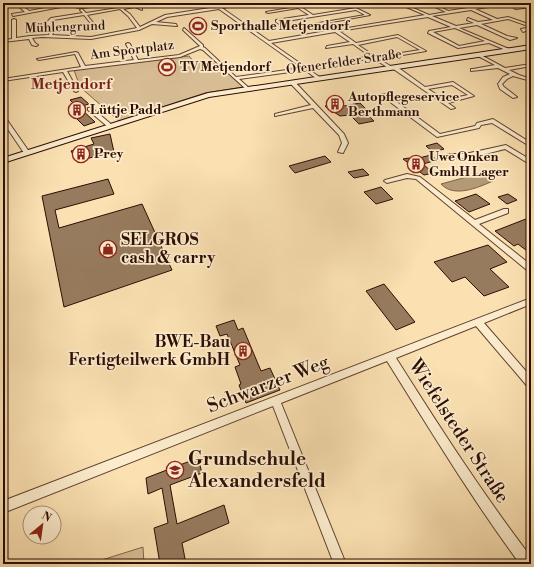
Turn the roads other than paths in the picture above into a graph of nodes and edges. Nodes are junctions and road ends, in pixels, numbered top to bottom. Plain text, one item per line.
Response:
1 (12, 3) edge
2 (18, 3) edge
3 (53, 3) edge
4 (208, 3) edge
5 (248, 3) edge
6 (292, 3) edge
7 (322, 3) edge
8 (394, 3) edge
9 (399, 3) edge
10 (429, 3) edge
11 (466, 3) edge
12 (236, 4) edge
13 (3, 5) edge
14 (376, 6) dead end
15 (487, 6) dead end
16 (531, 6) edge
17 (218, 7) junction
18 (298, 7) junction
19 (476, 7) junction
20 (469, 8) junction
21 (516, 8) dead end
22 (121, 9) junction
23 (141, 9) dead end
24 (28, 12) junction
25 (83, 12) junction
26 (268, 12) dead end
27 (448, 12) junction
28 (13, 15) dead end
29 (427, 15) junction
30 (311, 16) junction
31 (468, 19) dead end
32 (14, 20) dead end
33 (496, 20) junction
34 (151, 23) junction
35 (324, 23) junction
36 (477, 23) junction
37 (92, 24) dead end
38 (531, 27) edge
39 (456, 28) junction
40 (139, 29) junction
41 (184, 29) dead end
42 (179, 30) dead end
43 (336, 31) junction
44 (524, 31) dead end
45 (50, 36) junction
46 (30, 37) junction
47 (508, 37) dead end
48 (14, 39) junction
49 (3, 41) edge
50 (268, 42) junction
51 (490, 42) junction
52 (355, 43) junction
53 (128, 44) dead end
54 (36, 45) dead end
55 (327, 47) dead end
56 (531, 47) edge
57 (200, 48) junction
58 (508, 50) junction
59 (479, 55) junction
60 (46, 58) dead end
61 (376, 58) junction
62 (136, 61) junction
63 (334, 64) dead end
64 (531, 65) edge
65 (500, 66) junction
66 (392, 67) junction
67 (83, 68) junction
68 (305, 69) junction
69 (505, 69) junction
70 (64, 70) junction
71 (473, 70) dead end
72 (514, 74) junction
73 (236, 78) junction
74 (319, 78) junction
75 (3, 80) edge
76 (531, 80) edge
77 (292, 82) junction
78 (425, 88) junction
79 (247, 89) junction
80 (76, 91) dead end
81 (384, 95) dead end
82 (515, 97) dead end
83 (444, 102) junction
84 (314, 106) junction
85 (453, 108) dead end
86 (90, 109) dead end
87 (277, 115) dead end
88 (3, 118) edge
89 (110, 126) junction
90 (531, 145) edge
91 (341, 152) dead end
92 (27, 154) junction
93 (448, 156) dead end
94 (3, 162) edge
95 (531, 163) edge
96 (387, 181) dead end
97 (506, 211) dead end
98 (475, 224) junction
99 (531, 269) edge
100 (531, 301) edge
101 (478, 322) junction
102 (390, 356) junction
103 (531, 384) edge
104 (276, 402) junction
105 (18, 502) junction
106 (3, 507) edge
107 (3, 513) edge
108 (340, 564) edge
109 (528, 564) edge

1 - 13 street
2 - 24 street
3 - 24 street
4 - 17 street
5 - 12 street, Mühlengrund
6 - 18 street
7 - 18 street
8 - 14 street
9 - 29 street
10 - 27 street
11 - 19 street
12 - 17 street, Mühlengrund
15 - 19 street
16 - 21 street
17 - 34 street, Mühlengrund
17 - 50 street
18 - 26 street
18 - 30 street
19 - 20 street
20 - 27 street
20 - 33 street
22 - 23 street
22 - 25 street
22 - 40 street
24 - 28 street
25 - 37 street
25 - 45 street
27 - 29 street
29 - 39 street
29 - 43 street
30 - 35 street
30 - 35 street
30 - 35 street
31 - 36 street
32 - 48 street
33 - 36 street
33 - 38 street
34 - 40 street, Mühlengrund
34 - 42 street
35 - 43 street
36 - 39 street
36 - 47 street
38 - 44 street
39 - 51 street
39 - 51 street
40 - 45 street, Mühlengrund
41 - 57 street
43 - 50 street
43 - 52 street
45 - 46 street, Mühlengrund
46 - 48 street, Mühlengrund
46 - 54 street
48 - 49 street, Mühlengrund
50 - 68 street
51 - 58 street
52 - 55 street
52 - 61 street
52 - 61 street
53 - 62 street
56 - 58 street, Ofenerfelder Straße
57 - 62 street, Am Sportplatz
57 - 73 street
58 - 59 street, Ofenerfelder Straße
59 - 65 street
59 - 66 street, Ofenerfelder Straße
60 - 67 street
61 - 63 street
61 - 66 street
62 - 67 street, Am Sportplatz
64 - 69 street
65 - 69 street
65 - 71 street
66 - 74 street, Ofenerfelder Straße
66 - 78 street
67 - 70 street, Am Sportplatz
68 - 73 street
68 - 74 street
69 - 72 street
70 - 75 street, Am Sportplatz
70 - 80 street
72 - 76 street
72 - 82 street
73 - 79 street
74 - 77 street, Ofenerfelder Straße
77 - 79 street, Ofenerfelder Straße
77 - 84 street
78 - 83 street
78 - 83 street
79 - 89 street, Ofenerfelder Straße
81 - 90 street
83 - 85 street
84 - 87 street
84 - 91 street
86 - 89 street
88 - 92 street
89 - 92 street, Ofenerfelder Straße
92 - 94 street, Ofenerfelder Straße
93 - 95 street
96 - 98 street
97 - 98 street
98 - 99 street
100 - 101 street, Schwarzer Weg
101 - 102 street, Schwarzer Weg
101 - 103 street
102 - 104 street, Schwarzer Weg
102 - 109 street, Wiefelsteder Straße
104 - 105 street, Schwarzer Weg
104 - 108 street
105 - 106 street, Schwarzer Weg
105 - 107 street, Schwarzer Weg

